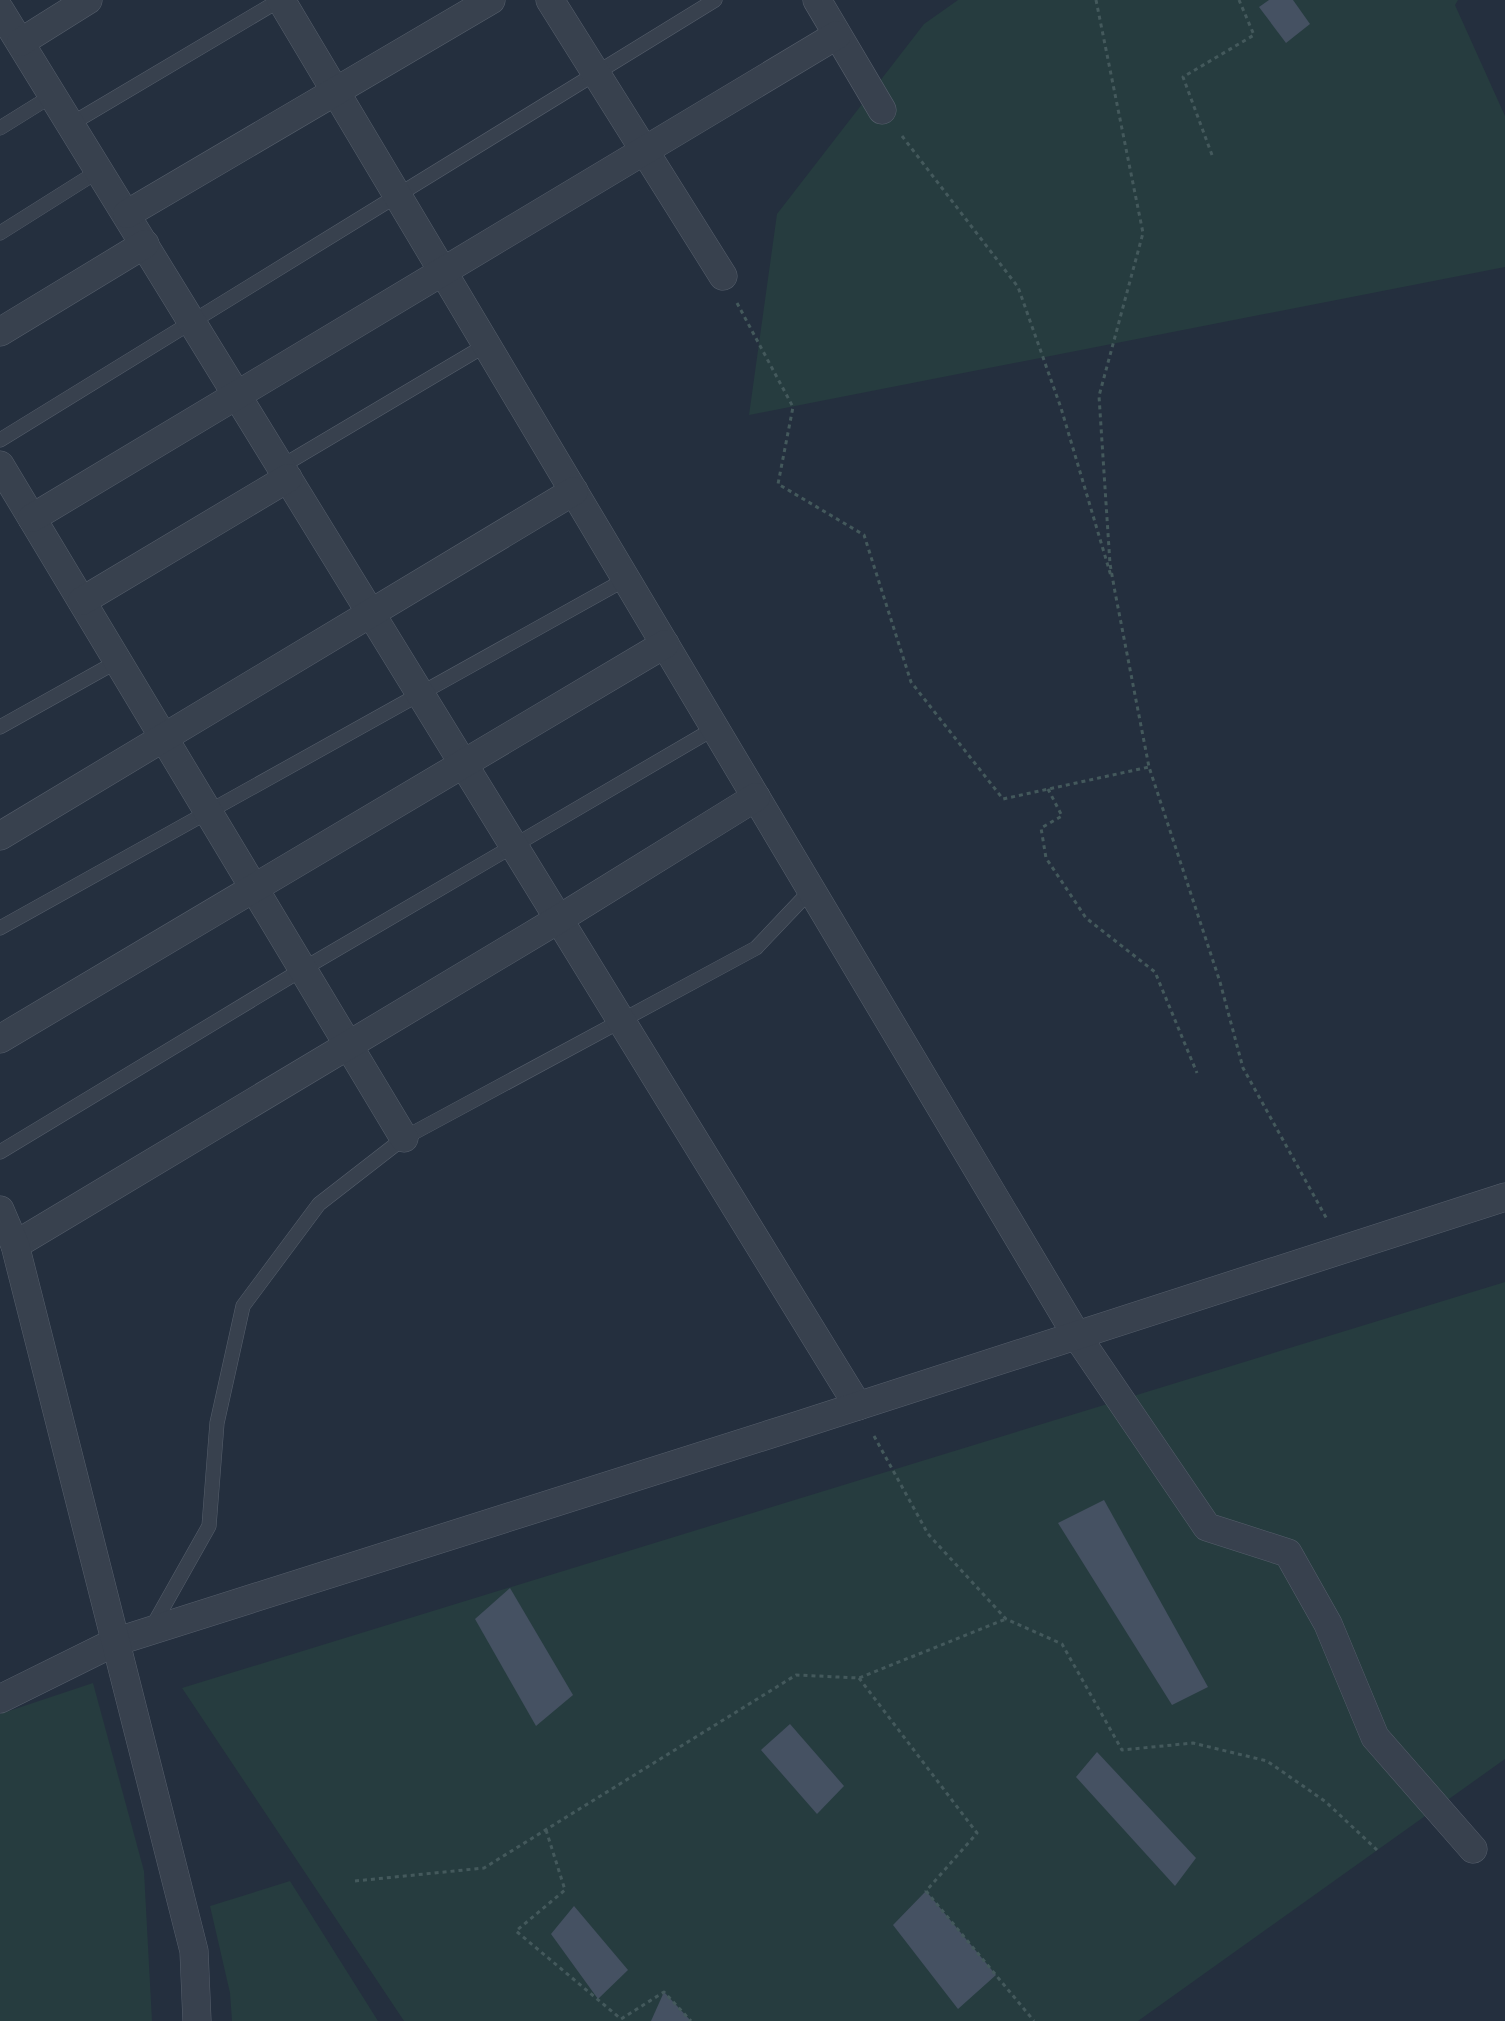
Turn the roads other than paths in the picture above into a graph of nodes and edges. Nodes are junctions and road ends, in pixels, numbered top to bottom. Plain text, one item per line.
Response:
1 (88, 0) edge
2 (281, 0) edge
3 (491, 0) edge
4 (550, 0) edge
5 (715, 0) edge
6 (816, 0) edge
7 (8, 29) edge
8 (837, 35) junction
9 (596, 73) junction
10 (336, 93) junction
11 (53, 95) junction
12 (882, 110) road end
13 (71, 124) junction
14 (0, 128) edge
15 (644, 151) junction
16 (100, 170) junction
17 (398, 196) junction
18 (127, 214) junction
19 (0, 233) edge
20 (145, 244) junction
21 (443, 272) junction
22 (723, 276) road end
23 (192, 322) junction
24 (0, 332) edge
25 (486, 345) junction
26 (238, 395) junction
27 (0, 440) edge
28 (0, 464) edge
29 (285, 472) junction
30 (574, 492) junction
31 (32, 518) junction
32 (626, 580) junction
33 (82, 601) junction
34 (372, 613) junction
35 (665, 644) junction
36 (118, 661) junction
37 (421, 694) junction
38 (0, 726) edge
39 (715, 728) junction
40 (164, 738) junction
41 (464, 764) junction
42 (756, 797) junction
43 (209, 812) junction
44 (0, 836) edge
45 (514, 844) junction
46 (254, 888) junction
47 (811, 890) junction
48 (559, 919) junction
49 (0, 928) edge
50 (303, 969) junction
51 (622, 1020) junction
52 (0, 1039) edge
53 (348, 1045) junction
54 (404, 1138) junction
55 (0, 1152) edge
56 (1505, 1197) edge
57 (0, 1210) edge
58 (15, 1245) junction
59 (1077, 1336) junction
60 (858, 1406) junction
61 (150, 1631) junction
62 (115, 1642) junction
63 (0, 1700) edge
64 (1473, 1849) dead end
65 (197, 2021) edge

1 - 7 street
2 - 10 street
2 - 13 lane
3 - 10 street
4 - 9 street
5 - 9 lane
6 - 8 street
7 - 11 street
8 - 12 street
8 - 15 street
9 - 15 street
9 - 17 lane
10 - 17 street
10 - 18 street
11 - 13 street
11 - 14 lane
13 - 16 street
15 - 21 street
15 - 22 street
16 - 18 street
16 - 19 lane
17 - 21 street
17 - 23 lane
18 - 20 street
20 - 23 street
20 - 24 street
21 - 25 street
21 - 26 street
23 - 26 street
23 - 27 lane
25 - 29 lane
25 - 30 street
26 - 29 street
26 - 31 street
28 - 31 street
29 - 33 street
29 - 34 street
30 - 32 street
30 - 34 street
31 - 33 street
32 - 35 street
32 - 37 lane
33 - 36 street
34 - 37 street
34 - 40 street
35 - 39 street
35 - 41 street
36 - 38 lane
36 - 40 street
37 - 41 street
37 - 43 lane
39 - 42 street
39 - 45 lane
40 - 43 street
40 - 44 street
41 - 45 street
41 - 46 street
42 - 47 street
42 - 48 street
43 - 46 street
43 - 49 lane
45 - 48 street
45 - 50 lane
46 - 50 street
46 - 52 street
47 - 51 lane
47 - 59 street
48 - 51 street
48 - 53 street
50 - 53 street
50 - 55 lane
51 - 54 lane
51 - 60 street
53 - 54 street
53 - 58 street
54 - 61 lane
56 - 59 street
57 - 58 street
58 - 62 street
59 - 60 street
59 - 64 street
60 - 61 street
61 - 62 street
62 - 63 street
62 - 65 street

